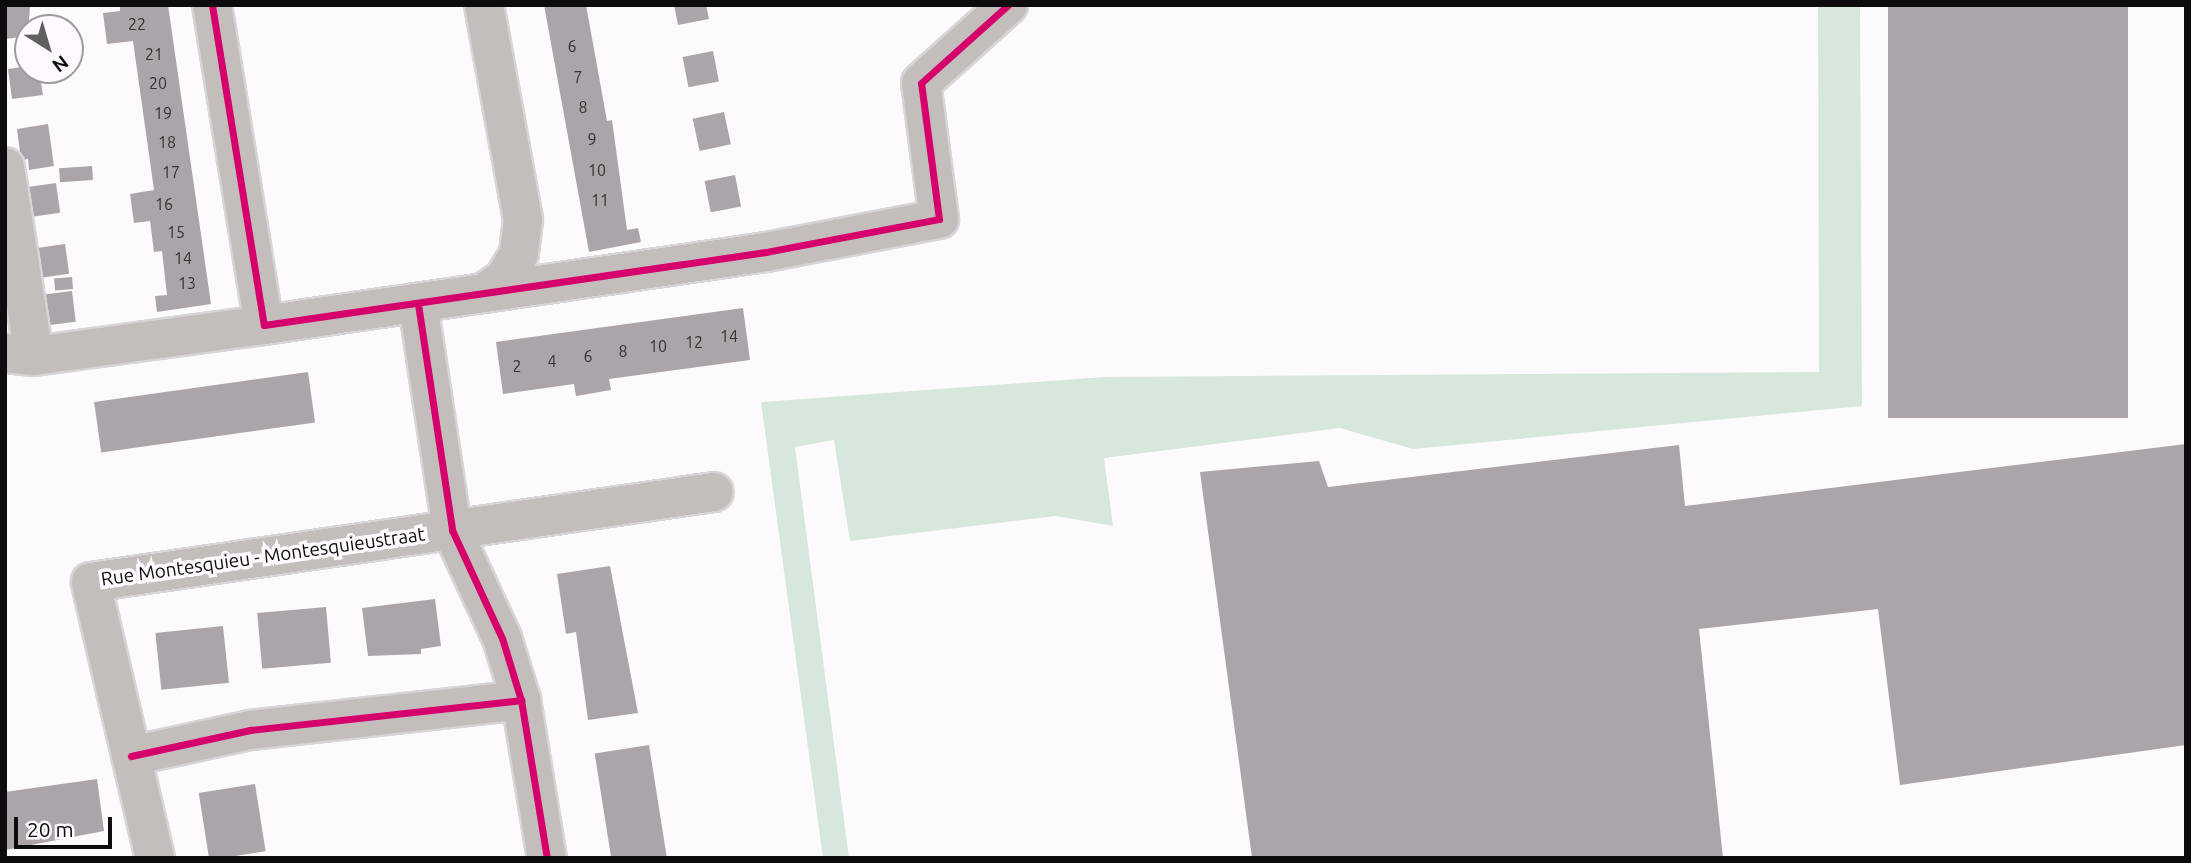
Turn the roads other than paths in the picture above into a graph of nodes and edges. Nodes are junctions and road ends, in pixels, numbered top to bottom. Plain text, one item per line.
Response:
1 (212, 5) edge
2 (484, 5) edge
3 (1008, 5) edge
4 (5, 167) edge
5 (488, 290) junction
6 (418, 304) junction
7 (264, 325) junction
8 (19, 355) edge
9 (714, 492) dead end
10 (452, 530) junction
11 (521, 700) junction
12 (131, 756) junction
13 (155, 858) edge
14 (547, 858) edge

1 - 7 street
2 - 5 street
3 - 5 street
4 - 8 street
5 - 6 street
6 - 7 street
6 - 10 street
7 - 8 street
9 - 10 street, Rue Montesquieu - Montesquieustraat
10 - 11 street
10 - 12 street, Rue Montesquieu - Montesquieustraat
11 - 12 street
11 - 14 street
12 - 13 street, Rue Montesquieu - Montesquieustraat

